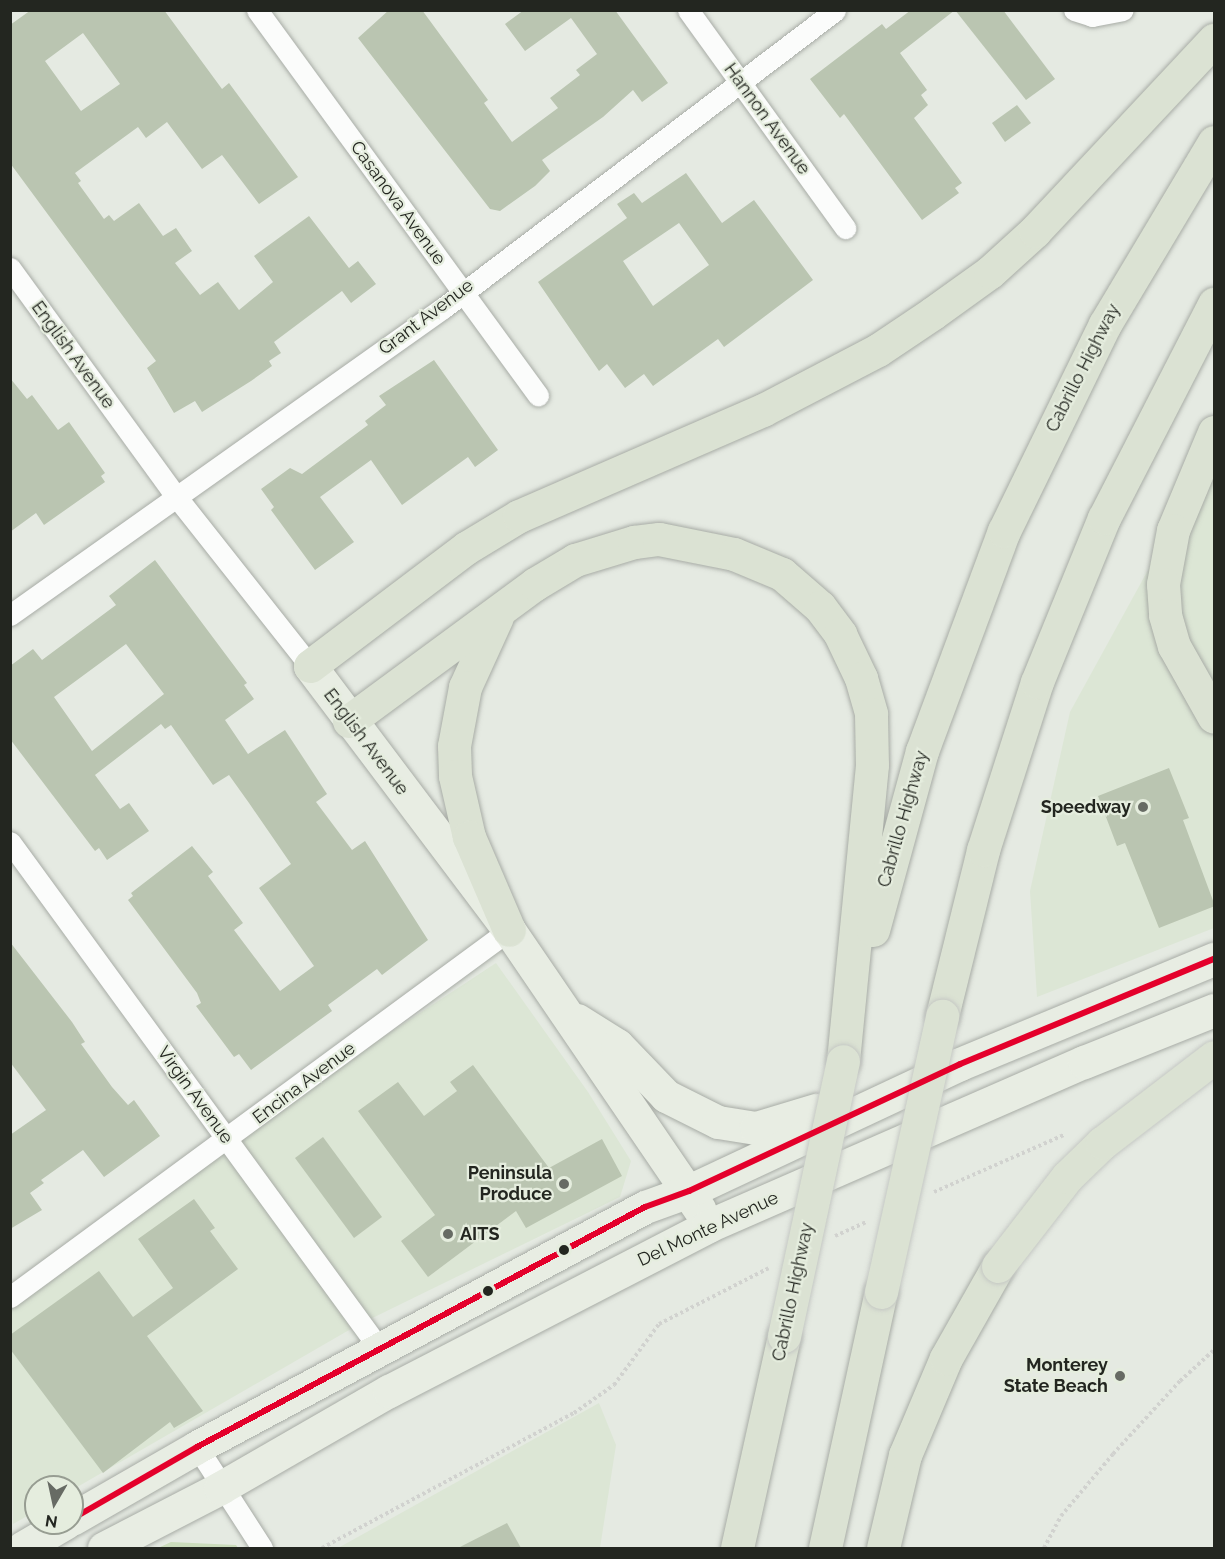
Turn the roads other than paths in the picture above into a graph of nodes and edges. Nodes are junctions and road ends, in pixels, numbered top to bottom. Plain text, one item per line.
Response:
1 (257, 10) edge
2 (688, 10) edge
3 (835, 10) edge
4 (1074, 10) edge
5 (1122, 10) edge
6 (1215, 40) edge
7 (740, 81) junction
8 (1215, 142) edge
9 (845, 228) dead end
10 (10, 268) edge
11 (462, 291) junction
12 (1215, 304) edge
13 (538, 396) dead end
14 (1215, 432) edge
15 (175, 495) junction
16 (499, 613) junction
17 (10, 615) edge
18 (310, 666) junction
19 (1215, 717) edge
20 (349, 721) junction
21 (10, 842) edge
22 (509, 930) junction
23 (1215, 959) edge
24 (1215, 1010) edge
25 (567, 1015) junction
26 (1215, 1057) edge
27 (843, 1061) junction
28 (960, 1064) junction
29 (228, 1139) junction
30 (689, 1191) junction
31 (708, 1226) junction
32 (10, 1297) edge
33 (379, 1348) junction
34 (197, 1447) junction
35 (220, 1488) junction
36 (84, 1512) edge
37 (44, 1535) edge
38 (22, 1548) edge
39 (104, 1548) edge
40 (262, 1548) edge
41 (737, 1548) edge
42 (825, 1548) edge
43 (883, 1548) edge

1 - 11 street, Casanova Avenue
2 - 7 street, Hannon Avenue
3 - 7 street, Grant Avenue
4 - 5 street
6 - 18 highway
7 - 9 street, Hannon Avenue
7 - 11 street, Grant Avenue
8 - 27 highway, Cabrillo Highway
10 - 15 street, English Avenue
11 - 13 street, Casanova Avenue
11 - 15 street, Grant Avenue
12 - 42 highway, bridge
14 - 19 highway
15 - 17 street, Grant Avenue
15 - 18 street, English Avenue
16 - 20 highway
16 - 22 highway
16 - 27 highway
18 - 20 main road, English Avenue
20 - 22 main road, English Avenue
21 - 29 street, Virgin Avenue
22 - 25 main road, English Avenue
22 - 29 street, Encina Avenue
23 - 28 main road
24 - 31 main road, Del Monte Avenue
25 - 28 main road
25 - 30 main road, English Avenue
26 - 43 highway, bridge
27 - 41 highway, Cabrillo Highway, bridge
28 - 30 main road
29 - 32 street, Encina Avenue
29 - 33 street, Virgin Avenue
30 - 31 main road, English Avenue
30 - 33 main road
31 - 35 main road, Del Monte Avenue
33 - 34 main road
34 - 35 street
34 - 36 main road
35 - 39 main road, Del Monte Avenue
35 - 40 street
37 - 38 main road

